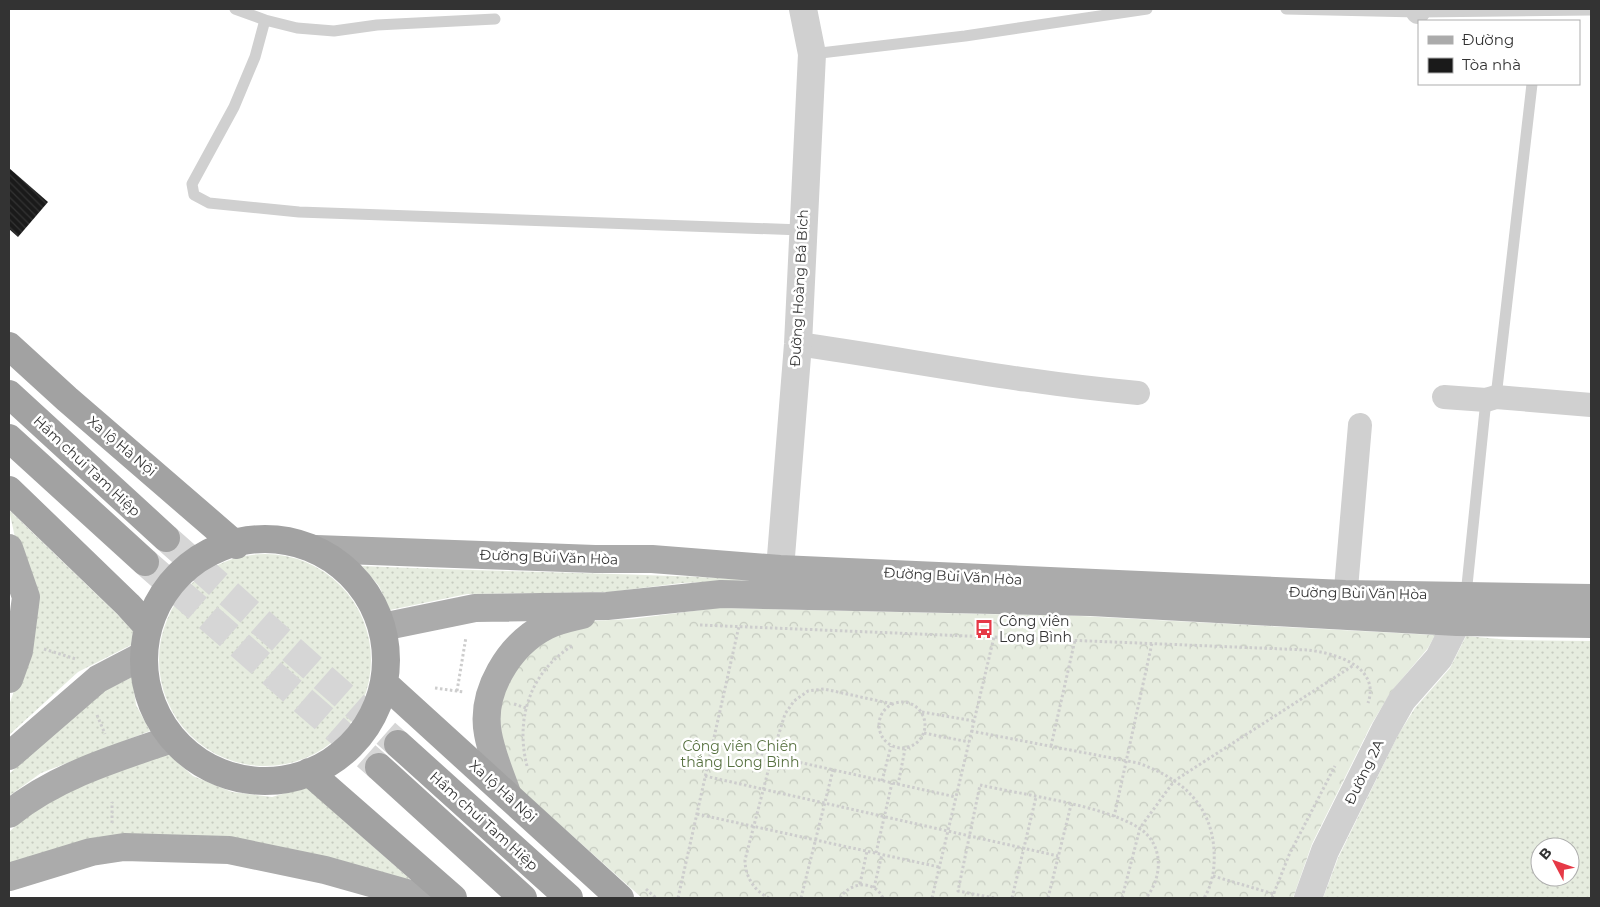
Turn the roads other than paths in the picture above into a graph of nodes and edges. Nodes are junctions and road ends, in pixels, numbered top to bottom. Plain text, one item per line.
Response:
1 (235, 9) edge
2 (803, 9) edge
3 (1147, 9) edge
4 (1286, 9) edge
5 (1418, 10) edge
6 (1591, 10) edge
7 (1540, 16) edge
8 (495, 19) dead end
9 (265, 20) junction
10 (812, 54) junction
11 (1532, 85) edge
12 (802, 230) junction
13 (798, 344) junction
14 (9, 346) edge
15 (1138, 393) dead end
16 (9, 394) edge
17 (1444, 397) dead end
18 (1491, 398) junction
19 (1591, 405) edge
20 (1360, 424) dead end
21 (9, 438) edge
22 (9, 490) edge
23 (166, 538) tunnel mouth
24 (236, 544) junction
25 (9, 548) edge
26 (316, 549) junction
27 (145, 562) tunnel mouth
28 (780, 569) junction
29 (778, 595) junction
30 (1466, 595) junction
31 (1591, 598) edge
32 (1344, 605) junction
33 (607, 606) junction
34 (1457, 622) junction
35 (1591, 624) edge
36 (148, 627) junction
37 (382, 627) junction
38 (144, 655) junction
39 (9, 679) edge
40 (385, 684) junction
41 (172, 739) junction
42 (398, 744) tunnel mouth
43 (9, 756) edge
44 (379, 767) tunnel mouth
45 (309, 772) junction
46 (508, 796) junction
47 (9, 814) edge
48 (9, 877) edge
49 (424, 898) edge
50 (453, 898) edge
51 (523, 898) edge
52 (569, 898) edge
53 (620, 898) edge
54 (1308, 898) edge

1 - 9 lane
2 - 10 street, Đường Hoàng Bá Bích
3 - 10 lane
4 - 5 lane
5 - 7 lane
6 - 7 lane
8 - 9 lane
9 - 12 lane
10 - 12 street, Đường Hoàng Bá Bích
11 - 18 lane
12 - 13 street, Đường Hoàng Bá Bích
13 - 15 street
13 - 28 street, Đường Hoàng Bá Bích
14 - 24 highway, Xa lộ Hà Nội
16 - 23 highway, Hầm chui Tam Hiệp
17 - 18 street
18 - 19 street
18 - 30 lane
20 - 32 street
21 - 27 highway
22 - 36 highway
24 - 26 highway
24 - 36 highway
25 - 39 main road
26 - 28 main road, Đường Bùi Văn Hòa
26 - 37 highway
28 - 29 main road
28 - 32 main road, Đường Bùi Văn Hòa
29 - 32 main road, Đường Bùi Văn Hòa
29 - 33 main road, Đường Bùi Văn Hòa
30 - 31 main road, Đường Bùi Văn Hòa
30 - 32 main road, Đường Bùi Văn Hòa
30 - 34 main road
32 - 34 main road, Đường Bùi Văn Hòa
33 - 37 main road, Đường Bùi Văn Hòa
33 - 46 main road
34 - 35 main road, Đường Bùi Văn Hòa
34 - 54 street, Đường 2A
36 - 38 highway
37 - 40 highway
38 - 41 highway
38 - 43 main road
40 - 45 highway
40 - 46 highway, Xa lộ Hà Nội
41 - 45 highway
41 - 47 main road
42 - 52 highway, Hầm chui Tam Hiệp
44 - 51 highway
45 - 50 highway
46 - 53 highway, Xa lộ Hà Nội
48 - 49 main road

